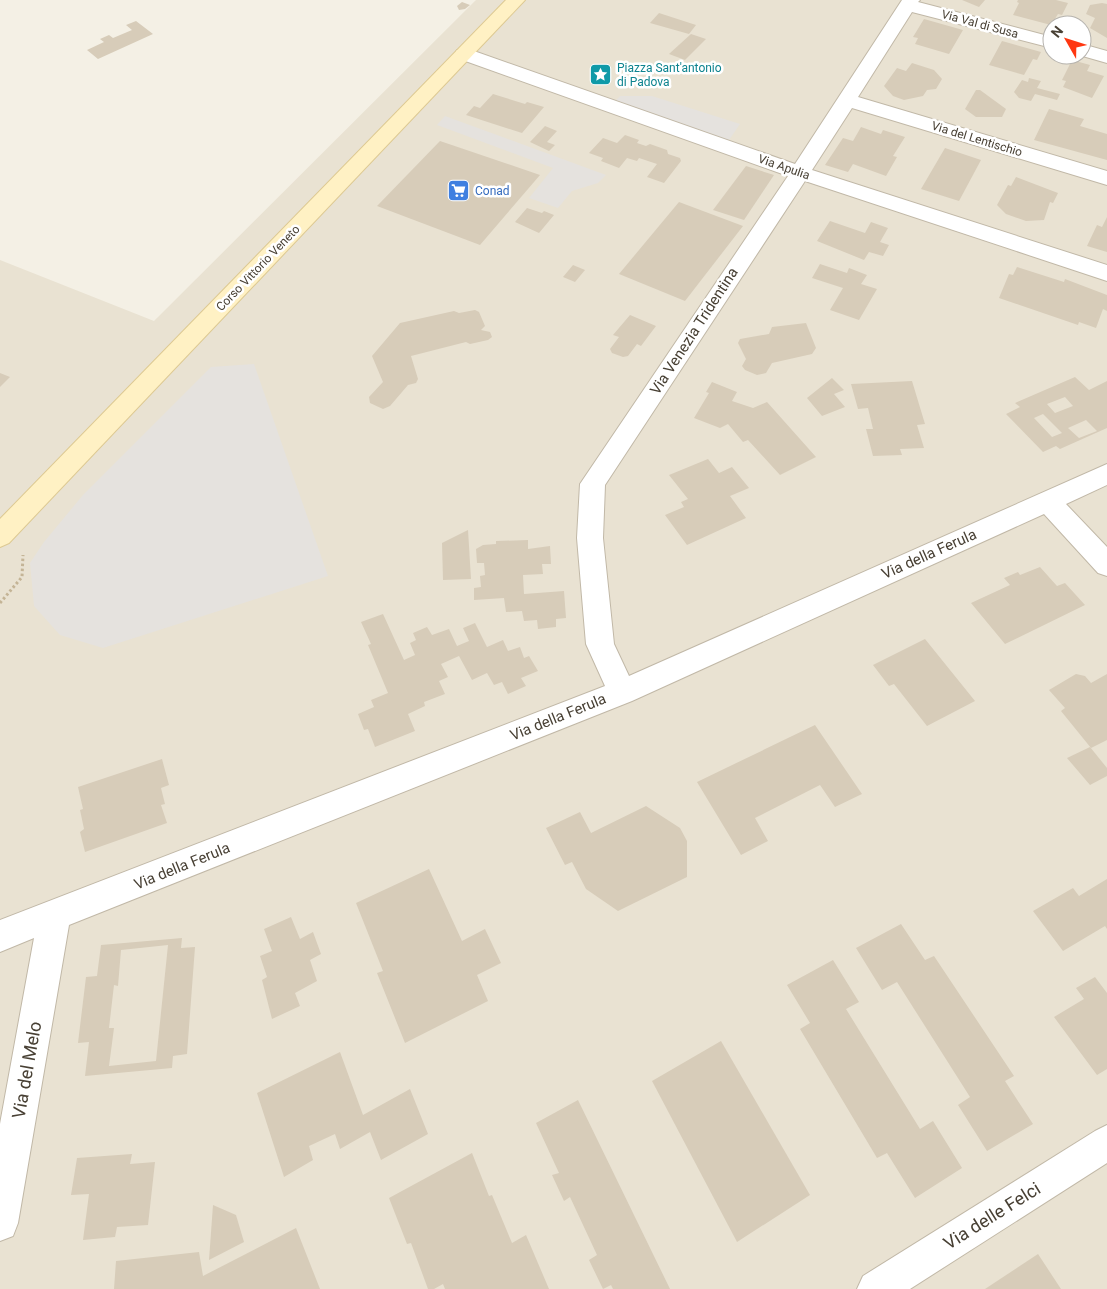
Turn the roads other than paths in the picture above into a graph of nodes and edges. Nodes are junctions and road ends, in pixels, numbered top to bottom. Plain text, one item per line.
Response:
1 (516, 0) edge
2 (910, 2) edge
3 (1042, 39) edge
4 (1092, 53) edge
5 (464, 54) junction
6 (1107, 57) edge
7 (847, 100) junction
8 (800, 173) junction
9 (1107, 178) edge
10 (1107, 273) edge
11 (1107, 474) edge
12 (1048, 501) junction
13 (0, 536) edge
14 (1107, 565) edge
15 (622, 692) junction
16 (54, 917) junction
17 (0, 936) edge
18 (1107, 1143) edge
19 (0, 1223) edge
20 (876, 1289) edge

1 - 5 main road, Corso Vittorio Veneto
2 - 3 street, Via Val di Susa
2 - 7 street, Via Venezia Tridentina
4 - 6 street
5 - 8 street, Via Apulia
5 - 13 main road, Corso Vittorio Veneto
7 - 8 street, Via Venezia Tridentina
7 - 9 street, Via del Lentischio
8 - 10 street, Via Apulia
8 - 15 street, Via Venezia Tridentina
11 - 12 street, Via della Ferula
12 - 14 street
12 - 15 street, Via della Ferula
15 - 16 street, Via della Ferula
16 - 17 street, Via della Ferula
16 - 19 street, Via del Melo
18 - 20 street, Via delle Felci

